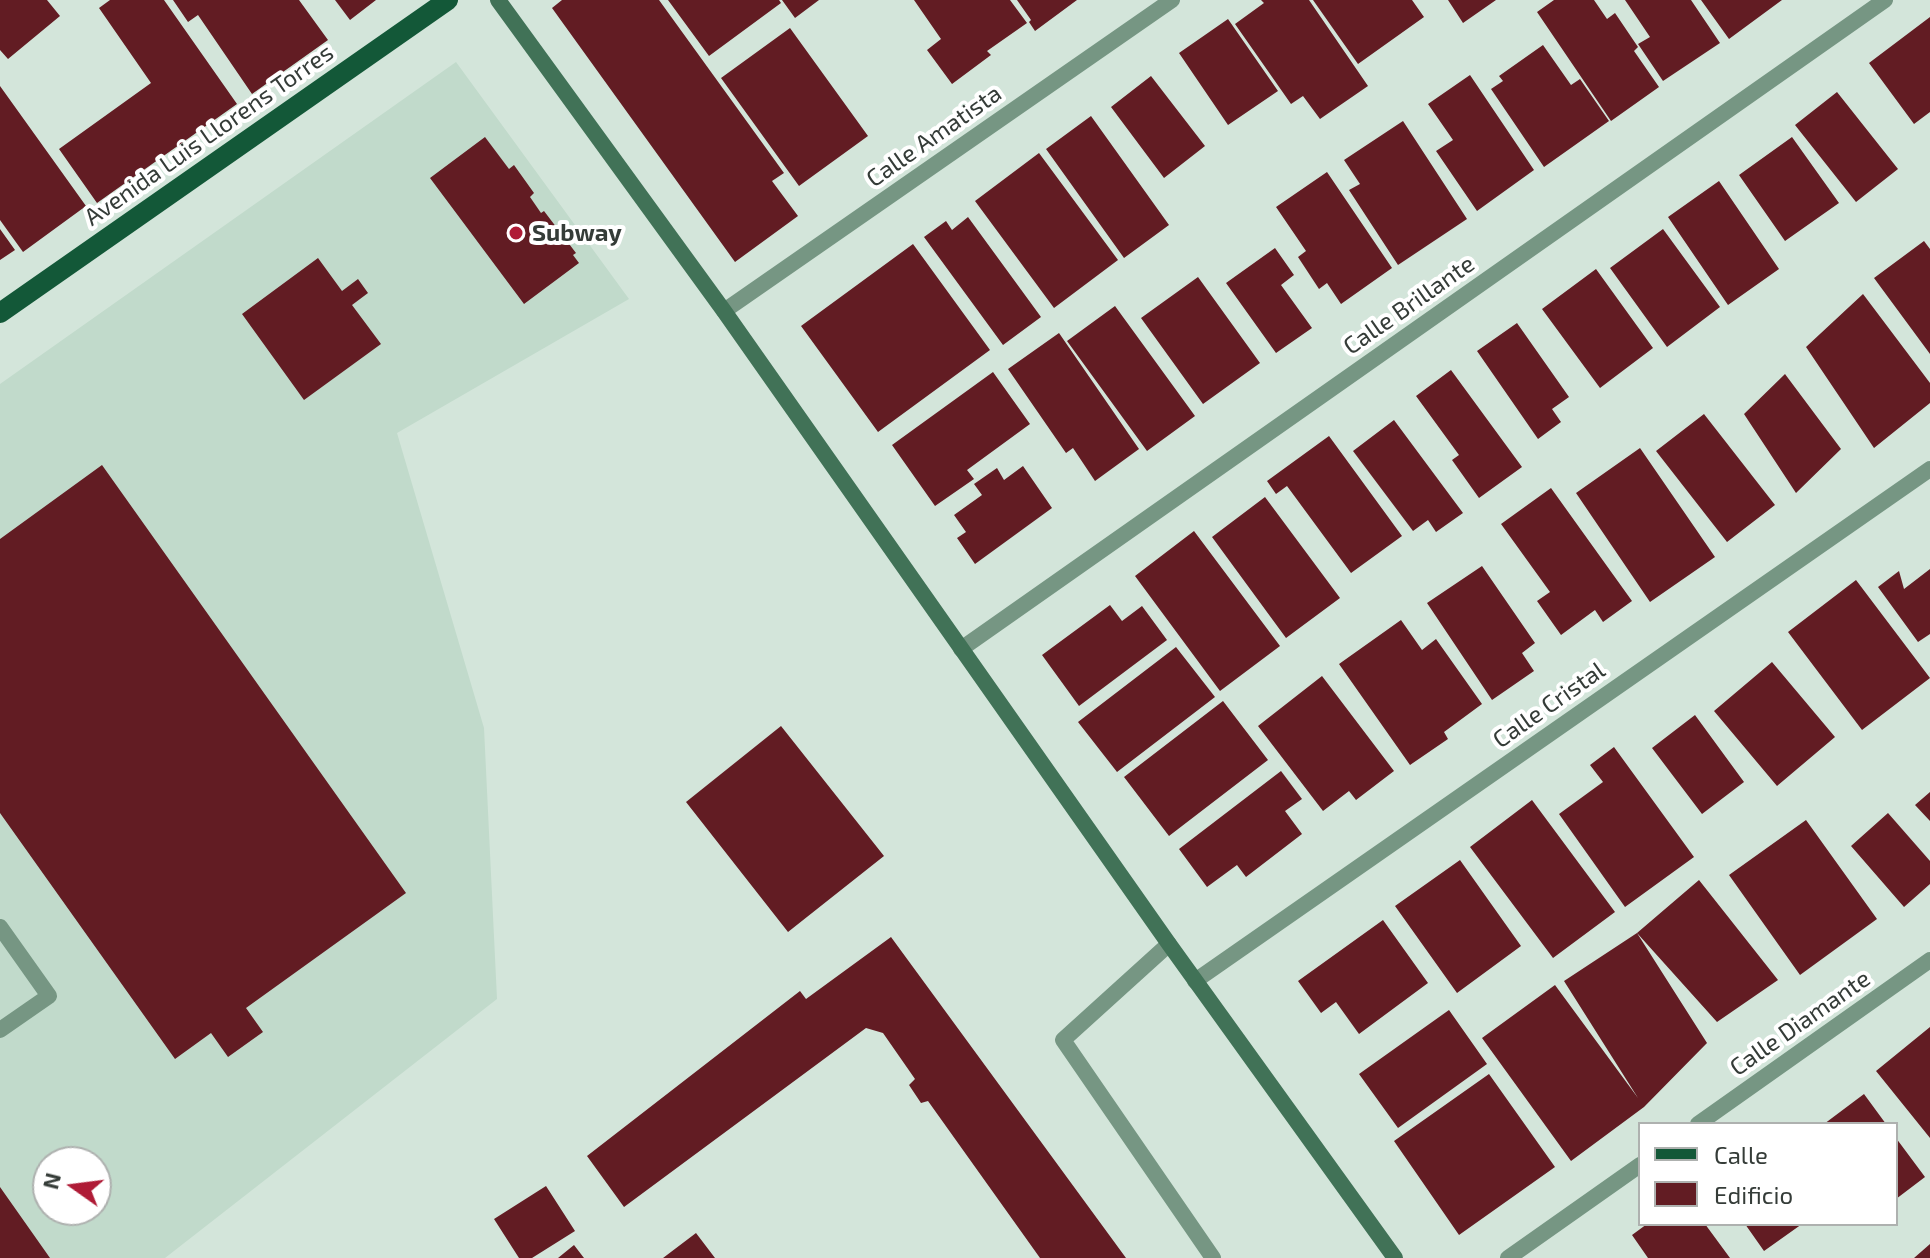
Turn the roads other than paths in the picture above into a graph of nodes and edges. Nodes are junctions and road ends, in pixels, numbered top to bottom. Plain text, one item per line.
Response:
1 (448, 0) edge
2 (498, 0) edge
3 (1172, 0) edge
4 (1885, 0) edge
5 (724, 311) junction
6 (0, 313) edge
7 (1930, 469) edge
8 (961, 649) junction
9 (0, 927) edge
10 (1169, 944) junction
11 (1930, 960) edge
12 (1195, 981) junction
13 (0, 1030) edge
14 (1701, 1122) edge
15 (1638, 1166) edge
16 (1213, 1258) edge
17 (1395, 1258) edge
18 (1508, 1258) edge

1 - 6 main road, Avenida Luis Llorens Torres
2 - 5 street
3 - 5 street, Calle Amatista
4 - 8 street, Calle Brillante
5 - 8 street
7 - 12 street, Calle Cristal
8 - 10 street
9 - 13 street
10 - 12 street
10 - 16 street
11 - 14 street, Calle Diamante
12 - 17 street
15 - 18 street

